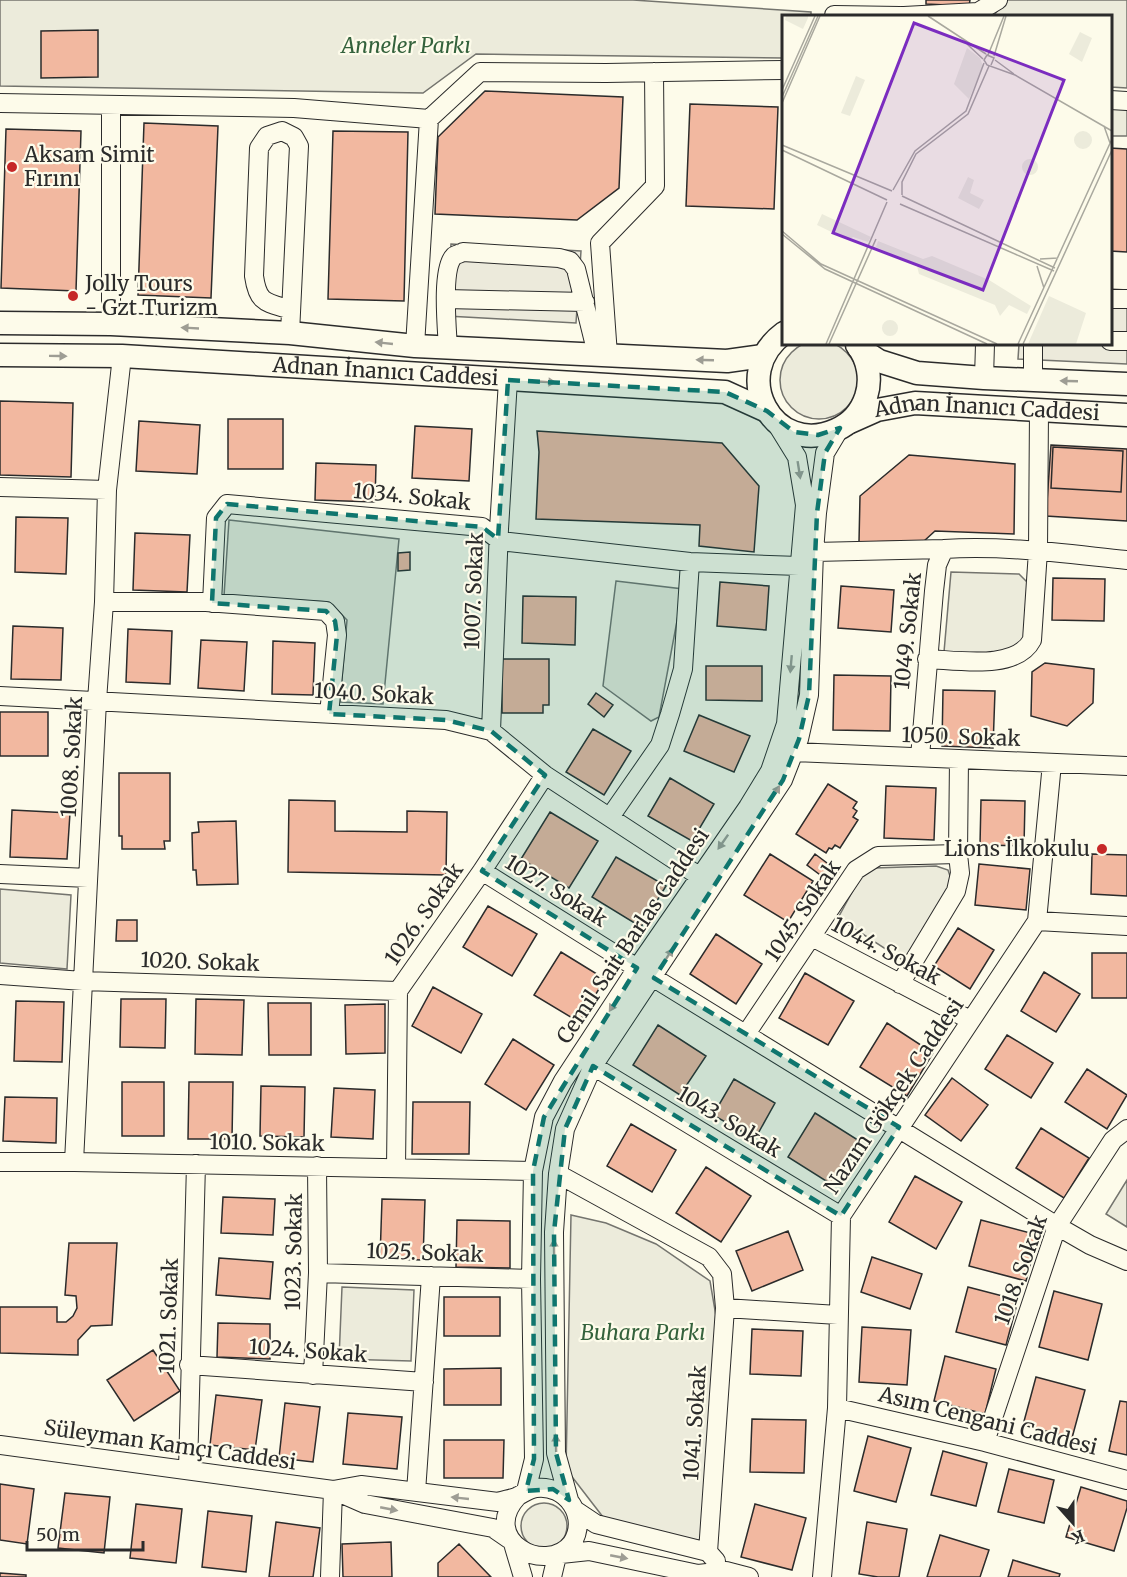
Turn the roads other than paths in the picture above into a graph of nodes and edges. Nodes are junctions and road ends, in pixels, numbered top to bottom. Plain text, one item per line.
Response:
1 (998, 0) edge
2 (842, 10) edge
3 (892, 15) edge
4 (921, 15) edge
5 (782, 70) edge
6 (654, 72) junction
7 (1112, 100) edge
8 (1127, 101) edge
9 (0, 103) edge
10 (111, 105) junction
11 (429, 119) junction
12 (446, 299) junction
13 (585, 302) junction
14 (291, 310) junction
15 (0, 323) edge
16 (111, 324) junction
17 (290, 333) junction
18 (782, 334) edge
19 (984, 345) edge
20 (1033, 345) edge
21 (415, 346) junction
22 (858, 346) edge
23 (448, 348) junction
24 (602, 354) junction
25 (0, 355) edge
26 (122, 356) junction
27 (763, 356) junction
28 (984, 378) junction
29 (508, 380) junction
30 (1033, 380) junction
31 (1127, 384) edge
32 (1039, 410) junction
33 (770, 415) junction
34 (1127, 415) edge
35 (845, 425) junction
36 (0, 487) edge
37 (107, 490) junction
38 (500, 541) junction
39 (944, 549) junction
40 (1038, 551) junction
41 (814, 552) junction
42 (1127, 560) edge
43 (690, 562) junction
44 (799, 566) junction
45 (104, 602) junction
46 (212, 603) junction
47 (927, 659) junction
48 (0, 696) edge
49 (97, 701) junction
50 (329, 714) junction
51 (491, 731) junction
52 (794, 752) junction
53 (920, 757) junction
54 (959, 759) junction
55 (1052, 763) junction
56 (1127, 766) edge
57 (545, 775) junction
58 (610, 817) junction
59 (958, 854) junction
60 (482, 871) junction
61 (0, 874) edge
62 (699, 876) junction
63 (88, 878) junction
64 (1037, 921) junction
65 (1127, 926) edge
66 (812, 937) junction
67 (637, 968) junction
68 (0, 975) edge
69 (654, 978) junction
70 (83, 981) junction
71 (900, 984) junction
72 (398, 991) junction
73 (970, 1020) junction
74 (746, 1034) junction
75 (593, 1066) junction
76 (899, 1127) junction
77 (1127, 1129) edge
78 (0, 1162) edge
79 (75, 1162) junction
80 (196, 1164) junction
81 (317, 1166) junction
82 (396, 1168) junction
83 (533, 1171) junction
84 (558, 1174) junction
85 (841, 1216) junction
86 (1057, 1226) junction
87 (1127, 1261) edge
88 (318, 1273) junction
89 (431, 1276) junction
90 (531, 1279) junction
91 (725, 1308) junction
92 (838, 1315) junction
93 (189, 1365) junction
94 (313, 1375) junction
95 (424, 1382) junction
96 (837, 1408) junction
97 (986, 1442) junction
98 (0, 1445) edge
99 (188, 1470) junction
100 (1127, 1480) edge
101 (333, 1490) junction
102 (416, 1492) junction
103 (522, 1493) junction
104 (572, 1505) junction
105 (511, 1543) junction
106 (708, 1552) junction
107 (559, 1555) junction
108 (740, 1575) edge
109 (330, 1577) edge
110 (524, 1577) edge
111 (552, 1577) edge
112 (822, 1577) edge

1 - 4 street
2 - 3 street
5 - 6 street
6 - 11 street
6 - 24 street
7 - 8 street
9 - 10 street
10 - 11 street
10 - 16 street
11 - 21 street
12 - 13 street
12 - 13 street
12 - 23 street
13 - 24 street
14 - 14 street
14 - 17 street
15 - 16 main road, Adnan İnanıcı Caddesi
17 -> 16 main road, Adnan İnanıcı Caddesi
21 -> 17 main road, Adnan İnanıcı Caddesi
18 - 27 main road
19 - 28 street
20 - 30 street
21 - 23 main road, Adnan İnanıcı Caddesi
22 - 28 main road, Adnan İnanıcı Caddesi
22 - 35 main road
23 - 24 main road, Adnan İnanıcı Caddesi
27 -> 24 main road, Adnan İnanıcı Caddesi
25 -> 26 main road, Adnan İnanıcı Caddesi
26 - 29 main road, Adnan İnanıcı Caddesi
26 - 37 street, 1008. Sokak
27 - 33 main road
28 - 30 main road, Adnan İnanıcı Caddesi
29 -> 33 main road, Adnan İnanıcı Caddesi
29 - 38 street, 1007. Sokak
31 -> 30 main road, Adnan İnanıcı Caddesi
32 - 34 main road, Adnan İnanıcı Caddesi
32 - 35 main road, Adnan İnanıcı Caddesi
32 - 40 street
33 - 35 main road, Adnan İnanıcı Caddesi
33 -> 44 street, Cemil Sait Barlas Caddesi
35 - 41 street, Cemil Sait Barlas Caddesi
36 - 37 street
37 - 45 street, 1008. Sokak
38 - 43 street, 1034. Sokak
38 - 46 street, 1034. Sokak
38 - 51 street, 1007. Sokak
39 - 40 street, 1049. Sokak
39 - 41 street
39 - 47 street, 1049. Sokak
40 - 42 street, 1049. Sokak
40 - 47 street
41 - 52 street, Cemil Sait Barlas Caddesi
43 - 44 street, 1034. Sokak
43 - 58 street
44 -> 62 street, Cemil Sait Barlas Caddesi
45 - 46 street
45 - 49 street, 1008. Sokak
46 - 50 street
47 - 53 street, 1049. Sokak
48 - 49 street, 1040. Sokak
49 - 50 street, 1040. Sokak
49 - 63 street, 1008. Sokak
50 - 51 street, 1040. Sokak
51 - 57 street, 1040. Sokak
52 - 53 street, 1050. Sokak
69 -> 52 street, Cemil Sait Barlas Caddesi
53 - 54 street, 1050. Sokak
54 - 55 street, 1050. Sokak
54 - 59 street
55 - 56 street, 1050. Sokak
55 - 64 street, Nazım Gökçek Caddesi
57 - 58 street, 1040. Sokak
57 - 60 street, 1026. Sokak
58 - 62 street, 1040. Sokak
59 - 66 street, 1045. Sokak
59 - 71 street
60 - 67 street, 1027. Sokak
60 - 72 street, 1026. Sokak
61 - 63 street
62 - 67 street, Cemil Sait Barlas Caddesi
63 - 70 street, 1008. Sokak
64 - 65 street
64 - 73 street, Nazım Gökçek Caddesi
66 - 71 street, 1044. Sokak
66 - 74 street, 1045. Sokak
67 -> 83 street, Cemil Sait Barlas Caddesi
68 - 70 street, 1020. Sokak
69 - 74 street
69 - 75 street, Cemil Sait Barlas Caddesi
70 - 72 street, 1020. Sokak
70 - 79 street, 1008. Sokak
71 - 73 street, 1044. Sokak
72 - 82 street, 1026. Sokak
73 - 76 street, Nazım Gökçek Caddesi
74 - 76 street
75 - 84 street, Cemil Sait Barlas Caddesi
75 - 85 street, 1043. Sokak
76 - 85 street, Nazım Gökçek Caddesi
76 - 86 street
77 - 86 street, 1018. Sokak
78 - 79 street, 1010. Sokak
79 - 80 street, 1010. Sokak
80 - 81 street, 1010. Sokak
80 - 93 street, 1021. Sokak
81 - 82 street, 1010. Sokak
81 - 88 street, 1023. Sokak
82 - 83 street, 1010. Sokak
83 - 90 street, Cemil Sait Barlas Caddesi
84 - 91 street, 1041. Sokak
104 -> 84 street, Cemil Sait Barlas Caddesi
85 - 92 street, Nazım Gökçek Caddesi
86 - 87 street
86 - 97 street, 1018. Sokak
88 - 89 street, 1025. Sokak
88 - 94 street, 1023. Sokak
89 - 90 street, 1025. Sokak
89 - 95 street
90 - 103 street, Cemil Sait Barlas Caddesi
91 - 92 street
91 - 106 street, 1041. Sokak
92 - 96 street, Nazım Gökçek Caddesi
93 - 94 street, 1024. Sokak
93 - 99 street, 1021. Sokak
94 - 95 street, 1024. Sokak
95 - 102 street
96 - 97 street, Asım Cengani Caddesi
96 - 112 street, Nazım Gökçek Caddesi
97 - 100 street, Asım Cengani Caddesi
98 - 99 street, Süleyman Kamçı Caddesi
99 - 101 street, Süleyman Kamçı Caddesi
101 - 102 street, Süleyman Kamçı Caddesi
101 -> 105 street, Süleyman Kamçı Caddesi
101 - 109 street
103 -> 102 street, Süleyman Kamçı Caddesi
103 - 104 street
103 - 105 street
104 - 106 street
104 - 107 street
105 - 107 street
105 - 110 street
106 - 108 street
107 -> 108 street
107 - 111 street

